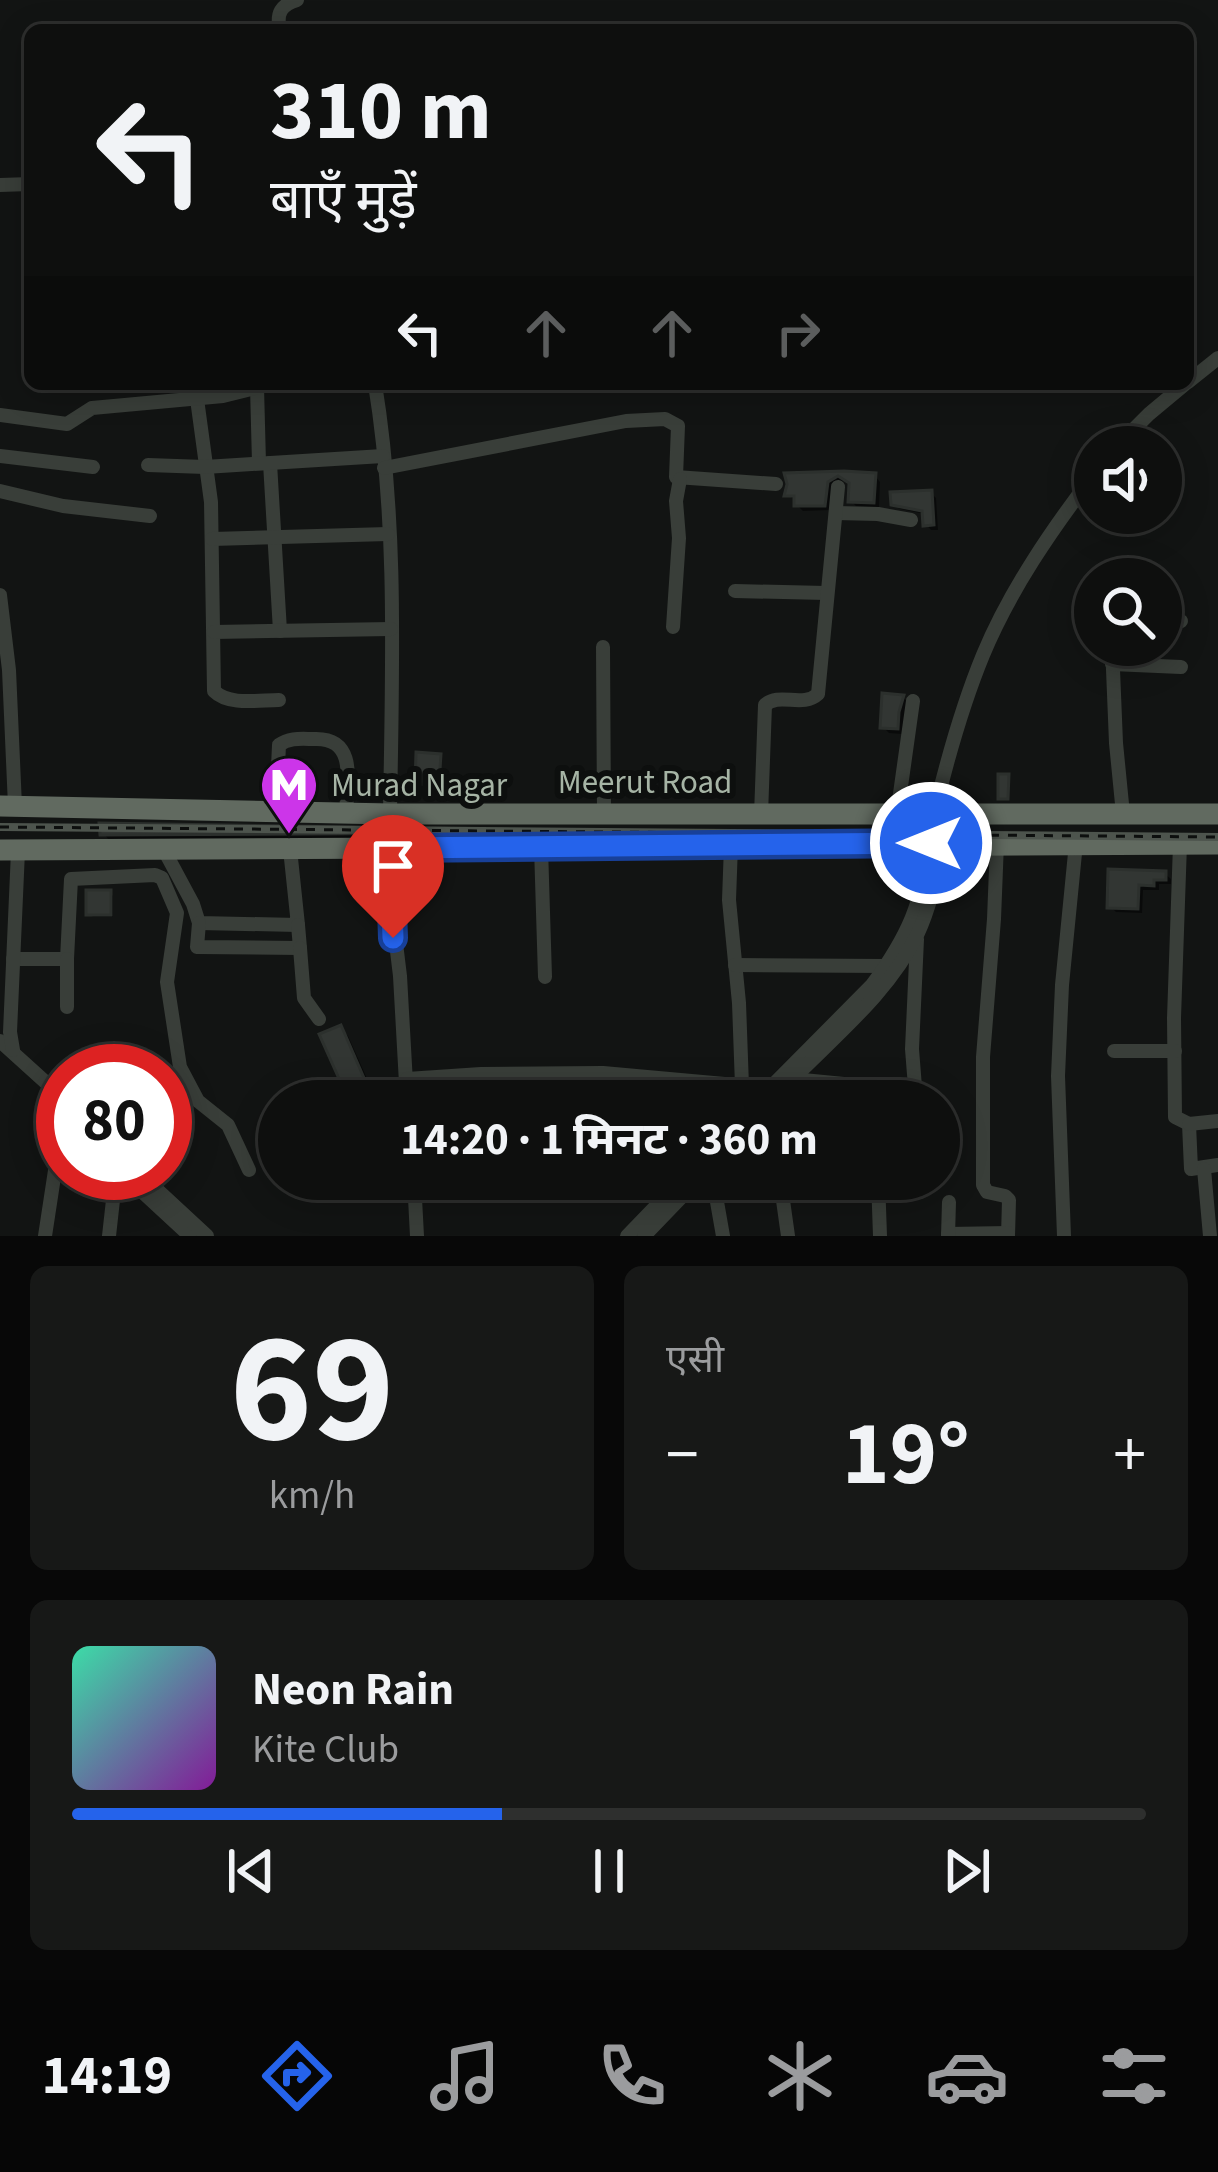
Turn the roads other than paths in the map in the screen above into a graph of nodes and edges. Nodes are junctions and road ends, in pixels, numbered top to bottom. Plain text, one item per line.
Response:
1 (297, 0) edge
2 (280, 24) edge
3 (1218, 358) edge
4 (1194, 377) edge
5 (247, 390) edge
6 (264, 390) edge
7 (376, 390) edge
8 (1178, 390) edge
9 (197, 399) junction
10 (0, 415) edge
11 (1137, 426) edge
12 (0, 456) edge
13 (383, 462) junction
14 (264, 464) junction
15 (148, 465) dead end
16 (207, 466) junction
17 (93, 467) dead end
18 (680, 478) junction
19 (776, 484) dead end
20 (838, 487) dead end
21 (0, 491) edge
22 (1074, 502) edge
23 (836, 512) junction
24 (150, 516) dead end
25 (911, 520) dead end
26 (388, 534) junction
27 (212, 539) junction
28 (275, 539) junction
29 (735, 591) dead end
30 (826, 593) junction
31 (0, 595) edge
32 (673, 627) dead end
33 (392, 629) junction
34 (280, 631) junction
35 (214, 632) junction
36 (603, 647) dead end
37 (1112, 666) edge
38 (1158, 666) edge
39 (1181, 667) dead end
40 (279, 700) dead end
41 (913, 701) dead end
42 (7, 806) edge
43 (276, 812) junction
44 (346, 814) junction
45 (390, 814) junction
46 (501, 814) junction
47 (604, 814) junction
48 (761, 814) junction
49 (897, 814) junction
50 (934, 814) junction
51 (1123, 814) junction
52 (1218, 814) edge
53 (937, 843) junction
54 (997, 843) junction
55 (1076, 843) junction
56 (1180, 844) junction
57 (1218, 844) edge
58 (731, 845) junction
59 (500, 847) junction
60 (541, 847) junction
61 (390, 848) junction
62 (290, 849) junction
63 (9, 850) edge
64 (164, 850) junction
65 (199, 923) junction
66 (298, 925) junction
67 (918, 934) junction
68 (300, 948) junction
69 (13, 959) junction
70 (67, 959) junction
71 (735, 965) junction
72 (885, 966) junction
73 (545, 977) dead end
74 (67, 1007) dead end
75 (320, 1019) dead end
76 (6, 1046) edge
77 (818, 1046) junction
78 (1114, 1051) dead end
79 (1175, 1051) junction
80 (36, 1074) edge
81 (406, 1079) joint
82 (793, 1079) joint
83 (682, 1080) edge
84 (742, 1080) edge
85 (785, 1080) edge
86 (1218, 1120) edge
87 (1189, 1124) junction
88 (1211, 1167) edge
89 (249, 1170) dead end
90 (50, 1200) edge
91 (115, 1200) edge
92 (145, 1200) edge
93 (168, 1200) edge
94 (415, 1200) edge
95 (662, 1200) edge
96 (680, 1200) edge
97 (716, 1200) edge
98 (784, 1200) edge
99 (879, 1200) edge
100 (949, 1202) dead end
101 (171, 1228) edge
102 (652, 1232) edge
103 (1008, 1234) edge
104 (948, 1235) edge
105 (45, 1236) edge
106 (109, 1236) edge
107 (190, 1236) edge
108 (207, 1236) edge
109 (417, 1236) edge
110 (627, 1236) edge
111 (722, 1236) edge
112 (788, 1236) edge
113 (880, 1236) edge
114 (1064, 1236) edge
115 (1210, 1236) edge

1 - 2 street
3 - 4 street
5 - 9 street
6 - 14 street
7 - 13 street
8 - 11 street
9 - 10 street
9 - 16 street
12 - 17 street
13 - 14 street
13 - 18 street
13 - 26 street
14 - 16 street
14 - 28 street
15 - 16 street
16 - 27 street
18 - 19 street
18 - 32 street
20 - 23 street
21 - 24 street
22 - 50 street
23 - 25 street
23 - 30 street
26 - 28 street
26 - 33 street
27 - 28 street
27 - 35 street
28 - 34 street
29 - 30 street
30 - 48 street
31 - 42 street
33 - 34 street
33 - 45 street
34 - 35 street
35 - 40 street
36 - 47 street
37 - 51 street
38 - 39 street
41 - 49 street
42 - 43 highway, Meerut Road
43 - 44 highway, Meerut Road
43 - 44 street
44 - 45 highway, Meerut Road
45 - 46 highway, Meerut Road
46 - 47 highway, Meerut Road
46 - 59 highway
47 - 48 highway, Meerut Road
48 - 49 highway, Meerut Road
49 - 50 highway, Meerut Road
50 - 51 highway, Meerut Road
51 - 52 highway, Meerut Road
53 - 54 highway, Meerut Road
53 - 58 highway, Meerut Road
53 - 67 street
53 - 72 street
54 - 55 highway, Meerut Road
54 - 103 street
55 - 56 highway, Meerut Road
55 - 114 street
56 - 57 highway, Meerut Road
56 - 79 street
58 - 60 highway, Meerut Road
58 - 71 street
59 - 60 highway, Meerut Road
59 - 61 highway, Meerut Road
60 - 73 street
61 - 62 highway, Meerut Road
61 - 81 street
62 - 64 highway, Meerut Road
62 - 66 street
63 - 64 highway, Meerut Road
63 - 69 street
64 - 65 street
65 - 66 street
65 - 68 street
66 - 68 street
67 - 77 street
67 - 82 street
68 - 75 street
69 - 70 street
69 - 76 street
70 - 74 street
70 - 89 street
71 - 72 street
71 - 84 street
72 - 77 street
76 - 80 street
77 - 82 street
77 - 85 street
78 - 79 street
79 - 87 street
81 - 83 street
86 - 87 street
87 - 88 street
88 - 115 street
90 - 105 street
91 - 106 street
92 - 101 street
93 - 108 street
94 - 109 street
95 - 110 street
96 - 102 street
97 - 111 street
98 - 112 street
99 - 113 street
100 - 104 street
101 - 107 street
103 - 104 street

